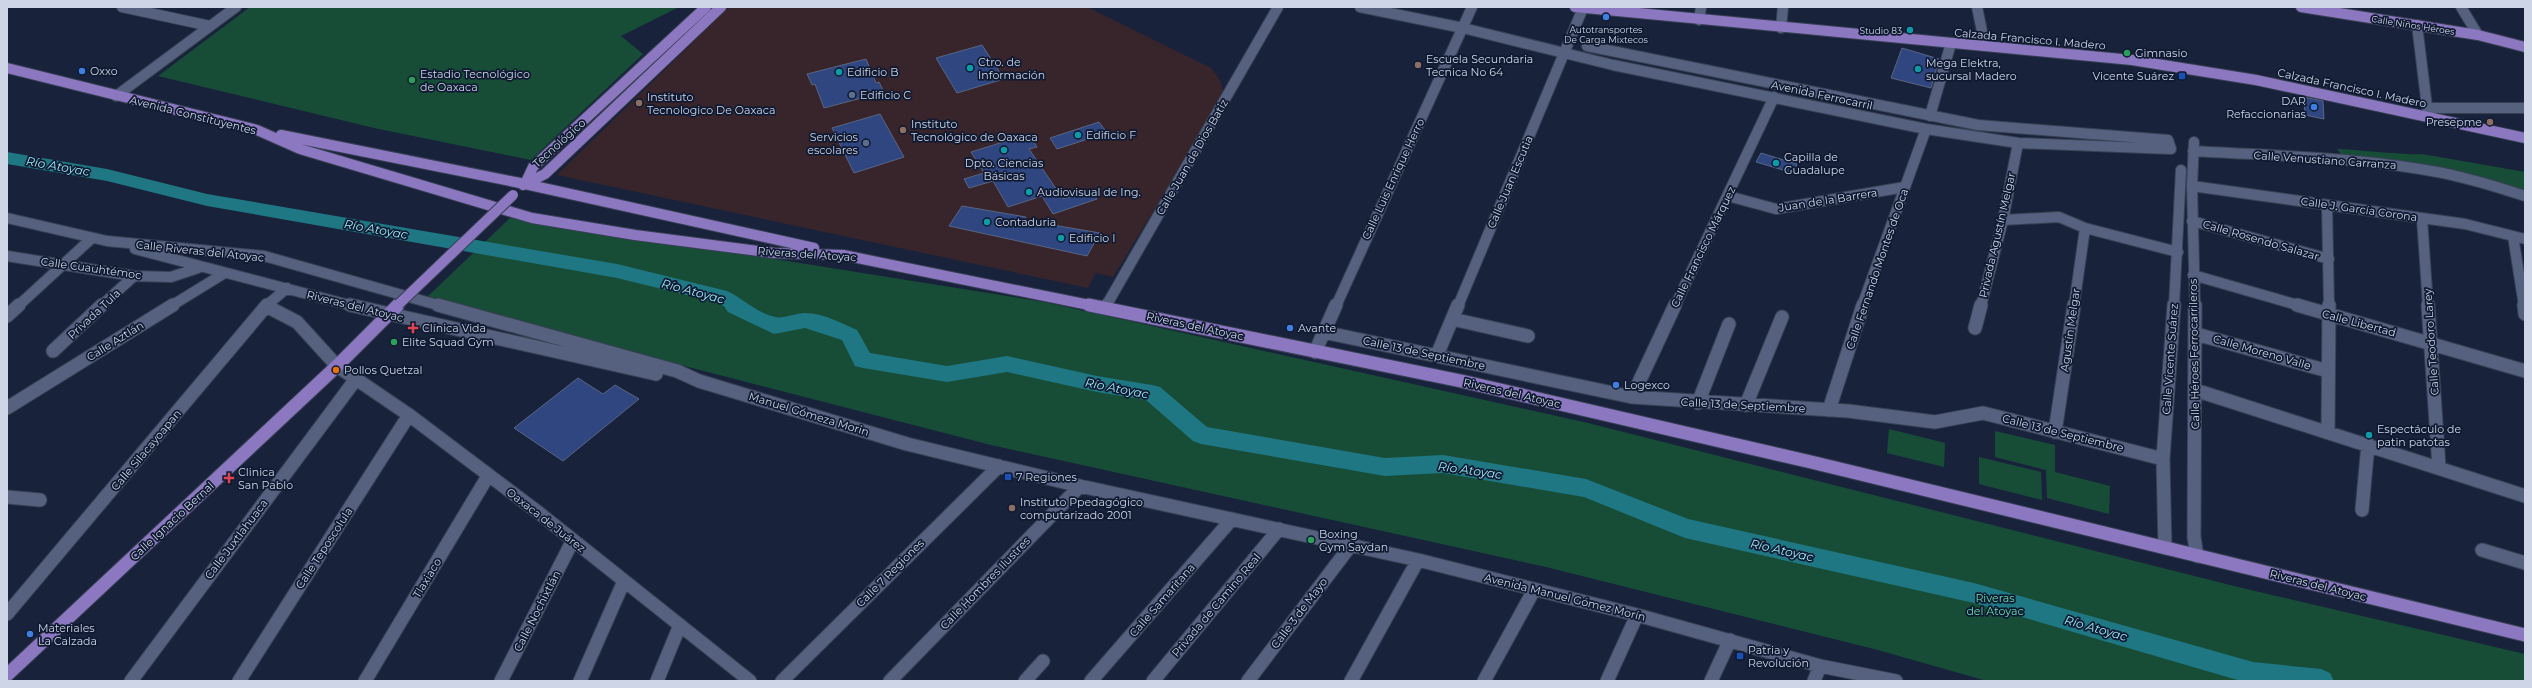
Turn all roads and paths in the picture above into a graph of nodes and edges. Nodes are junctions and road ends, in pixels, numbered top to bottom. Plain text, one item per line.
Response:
1 (122, 7) edge
2 (236, 7) edge
3 (706, 7) edge
4 (721, 7) edge
5 (1278, 7) edge
6 (1360, 7) edge
7 (1472, 7) edge
8 (1579, 7) edge
9 (1701, 7) edge
10 (1782, 7) edge
11 (1977, 7) edge
12 (2301, 7) edge
13 (2460, 7) edge
14 (1698, 20) junction
15 (2417, 25) junction
16 (210, 26) junction
17 (1463, 28) junction
18 (1781, 28) junction
19 (2478, 35) junction
20 (1950, 43) junction
21 (1587, 46) dead end
22 (1985, 46) junction
23 (2525, 47) edge
24 (1564, 52) junction
25 (7, 68) edge
26 (626, 81) junction
27 (639, 84) junction
28 (116, 96) junction
29 (1774, 97) junction
30 (2525, 108) edge
31 (2428, 112) junction
32 (1930, 116) junction
33 (1926, 129) junction
34 (258, 130) junction
35 (2525, 138) edge
36 (2018, 143) junction
37 (2194, 147) joint
38 (2181, 170) dead end
39 (525, 184) junction
40 (2192, 186) junction
41 (1906, 187) junction
42 (1728, 196) junction
43 (2525, 196) edge
44 (490, 205) joint
45 (2327, 205) junction
46 (7, 218) edge
47 (2422, 218) junction
48 (2003, 220) junction
49 (2192, 221) junction
50 (2085, 228) junction
51 (2513, 236) junction
52 (92, 238) junction
53 (2525, 239) edge
54 (107, 241) junction
55 (2178, 252) junction
56 (843, 255) junction
57 (7, 256) edge
58 (2329, 259) junction
59 (65, 265) junction
60 (198, 268) junction
61 (223, 274) junction
62 (2193, 275) junction
63 (134, 276) junction
64 (287, 288) junction
65 (391, 293) joint
66 (266, 306) junction
67 (1106, 307) junction
68 (2525, 314) edge
69 (387, 315) junction
70 (7, 316) edge
71 (2329, 316) junction
72 (1782, 317) dead end
73 (1452, 319) junction
74 (1729, 324) dead end
75 (1975, 328) dead end
76 (1323, 332) junction
77 (2196, 334) junction
78 (1528, 336) dead end
79 (2431, 342) junction
80 (53, 351) dead end
81 (1315, 352) junction
82 (1437, 355) junction
83 (337, 366) junction
84 (2328, 371) junction
85 (2525, 371) edge
86 (356, 379) junction
87 (699, 381) junction
88 (2195, 390) junction
89 (1632, 397) junction
90 (1698, 403) junction
91 (1746, 405) junction
92 (7, 408) edge
93 (1828, 410) junction
94 (409, 415) junction
95 (2328, 431) junction
96 (2055, 432) junction
97 (2368, 444) junction
98 (2163, 459) junction
99 (999, 466) junction
100 (2439, 467) junction
101 (488, 476) junction
102 (1080, 486) junction
103 (2525, 496) edge
104 (7, 497) edge
105 (40, 500) dead end
106 (2362, 510) dead end
107 (1232, 519) junction
108 (1279, 529) junction
109 (573, 540) junction
110 (1351, 545) junction
111 (2165, 548) junction
112 (2482, 550) dead end
113 (2197, 556) junction
114 (1418, 560) junction
115 (2525, 563) edge
116 (624, 581) junction
117 (1534, 590) junction
118 (7, 614) edge
119 (1636, 615) junction
120 (680, 625) junction
121 (2525, 636) edge
122 (1730, 640) junction
123 (1042, 661) dead end
124 (1820, 666) junction
125 (7, 675) edge
126 (131, 681) edge
127 (239, 681) edge
128 (365, 681) edge
129 (501, 681) edge
130 (580, 681) edge
131 (657, 681) edge
132 (750, 681) edge
133 (782, 681) edge
134 (890, 681) edge
135 (1025, 681) edge
136 (1091, 681) edge
137 (1153, 681) edge
138 (1248, 681) edge
139 (1351, 681) edge
140 (1484, 681) edge
141 (1608, 681) edge
142 (1711, 681) edge
143 (1814, 681) edge
144 (1896, 681) edge

1 - 16 street
2 - 16 street
3 - 26 main road, Tecnológico
4 - 27 main road, Tecnológico
5 - 67 street, Calle Juan de Dios Batiz
6 - 17 street, Avenida Ferrocarril
7 - 17 street, Calle Luis Enrique Herro
8 - 14 main road, Calzada Francisco I. Madero
8 - 24 street, Calle Juan Escutia
9 - 14 street
10 - 18 street
11 - 22 street
12 - 15 main road, Calle Niños Héroes
13 - 19 street
14 - 18 main road, Calzada Francisco I. Madero
15 - 19 main road, Calle Niños Héroes
15 - 31 street
16 - 28 street
17 - 24 street, Avenida Ferrocarril
17 - 76 street, Calle Luis Enrique Herro
18 - 20 main road, Calzada Francisco I. Madero
19 - 23 main road, Calle Niños Héroes
20 - 22 main road, Calzada Francisco I. Madero
20 - 32 street
21 - 32 street
22 - 31 main road, Calzada Francisco I. Madero
24 - 29 street, Avenida Ferrocarril
24 - 73 street, Calle Juan Escutia
25 - 28 main road, Avenida Constituyentes
26 - 27 main road
26 - 39 main road, Tecnológico
27 - 39 main road, Tecnológico
28 - 34 main road, Avenida Constituyentes
29 - 33 street, Avenida Ferrocarril
29 - 42 street, Calle Francisco Márquez
30 - 31 street
31 - 35 main road, Calzada Francisco I. Madero
32 - 36 street, Avenida Ferrocarril
33 - 36 street, Avenida Ferrocarril
33 - 41 street, Calle Fernando Montes de Oca
34 - 39 main road
34 - 44 main road, Avenida Constituyentes
36 - 48 street, Privada Agustín Melgar
37 - 40 street, Calle Héroes Ferrocarrileros
37 - 43 street, Calle Venustiano Carranza
38 - 55 street, Calle Vicente Suárez
39 - 56 main road
39 - 69 main road, Calle Ignacio Bernal, bridge
40 - 45 street, Calle J. García Corona
40 - 49 street, Calle Héroes Ferrocarrileros
41 - 42 street, Juan de la Barrera
41 - 93 street, Calle Fernando Montes de Oca
42 - 89 street, Calle Francisco Márquez
44 - 56 main road, Riveras del Atoyac
45 - 47 street, Calle J. García Corona
45 - 58 street
46 - 52 street, Calle Riveras del Atoyac
47 - 51 street, Calle J. García Corona
47 - 79 street, Calle Teodoro Larey
48 - 50 street
48 - 75 street, Privada Agustín Melgar
49 - 58 street, Calle Rosendo Salazar
49 - 62 street, Calle Héroes Ferrocarrileros
50 - 55 street
50 - 96 street, Agustín Melgar
51 - 53 street, Calle J. García Corona
51 - 68 street
52 - 54 street, Calle Riveras del Atoyac
52 - 59 street
54 - 60 street, Riveras del Atoyac
54 - 65 street, Calle Riveras del Atoyac
55 - 98 street, Calle Vicente Suárez
56 - 67 main road, Riveras del Atoyac
57 - 59 street, Calle Cuauhtémoc
58 - 71 street
59 - 63 street, Calle Cuauhtémoc
59 - 70 street
60 - 61 street, Riveras del Atoyac
60 - 63 street, Calle Cuauhtémoc
61 - 64 street, Riveras del Atoyac
61 - 92 street, Calle Aztlán
62 - 71 street, Calle Libertad
62 - 77 street, Calle Héroes Ferrocarrileros
63 - 80 street, Privada Tula
64 - 66 street, Calle Silacayoapan
64 - 69 street, Riveras del Atoyac
65 - 87 street, Manuel Gómeza Morin
66 - 83 street, Oaxaca de Juárez
66 - 118 street, Calle Silacayoapan
67 - 81 main road, Riveras del Atoyac
69 - 83 main road, Calle Ignacio Bernal
69 - 87 street, Riveras del Atoyac
71 - 79 street, Calle Libertad
71 - 84 street
72 - 91 street
73 - 78 street
73 - 82 street, Calle Juan Escutia
74 - 90 street
76 - 81 street, Calle Luis Enrique Herro
76 - 82 street, Calle 13 de Septiembre
77 - 84 street, Calle Moreno Valle
77 - 88 street, Calle Héroes Ferrocarrileros
79 - 85 street, Calle Libertad
79 - 100 street, Calle Teodoro Larey
81 - 111 main road, Riveras del Atoyac
82 - 89 street, Calle 13 de Septiembre
83 - 86 street, Oaxaca de Juárez
83 - 125 main road, Calle Ignacio Bernal
84 - 95 street
86 - 94 street, Oaxaca de Juárez
86 - 126 street, Calle Juxtlahuaca
87 - 99 street, Manuel Gómeza Morin
88 - 95 street
88 - 113 street, Calle Héroes Ferrocarrileros
89 - 90 street, Calle 13 de Septiembre
90 - 91 street, Calle 13 de Septiembre
91 - 93 street, Calle 13 de Septiembre
93 - 96 street, Calle 13 de Septiembre
94 - 101 street, Oaxaca de Juárez
94 - 127 street, Calle Teposcolula
95 - 97 street
96 - 98 street, Calle 13 de Septiembre
97 - 100 street
97 - 106 street
98 - 111 street, Calle Vicente Suárez
99 - 102 street, Manuel Gómeza Morin
99 - 133 street, Calle 7 Regiones
100 - 103 street
101 - 109 street, Oaxaca de Juárez
101 - 128 street, Tlaxiaco
102 - 107 street, Manuel Gómeza Morin
102 - 134 street, Calle Hombres Ilustres
104 - 105 street
107 - 108 street, Avenida Manuel Gómez Morín
107 - 136 street, Calle Samaritana
108 - 110 street, Avenida Manuel Gómez Morín
108 - 137 street, Privada de Camino Real
109 - 116 street, Oaxaca de Juárez
109 - 129 street, Calle Nochixtlán
110 - 114 street, Avenida Manuel Gómez Morín
110 - 138 street, Calle 3 de Mayo
111 - 113 main road, Riveras del Atoyac
112 - 115 street
113 - 121 main road, Riveras del Atoyac
114 - 117 street, Avenida Manuel Gómez Morín
114 - 139 street
116 - 120 street, Oaxaca de Juárez
116 - 130 street
117 - 119 street, Avenida Manuel Gómez Morín
117 - 140 street
119 - 122 street, Avenida Manuel Gómez Morín
119 - 141 street
120 - 131 street
120 - 132 street, Oaxaca de Juárez
122 - 124 street, Avenida Manuel Gómez Morín
122 - 142 street
123 - 135 street
124 - 143 street
124 - 144 street, Avenida Manuel Gómez Morín

